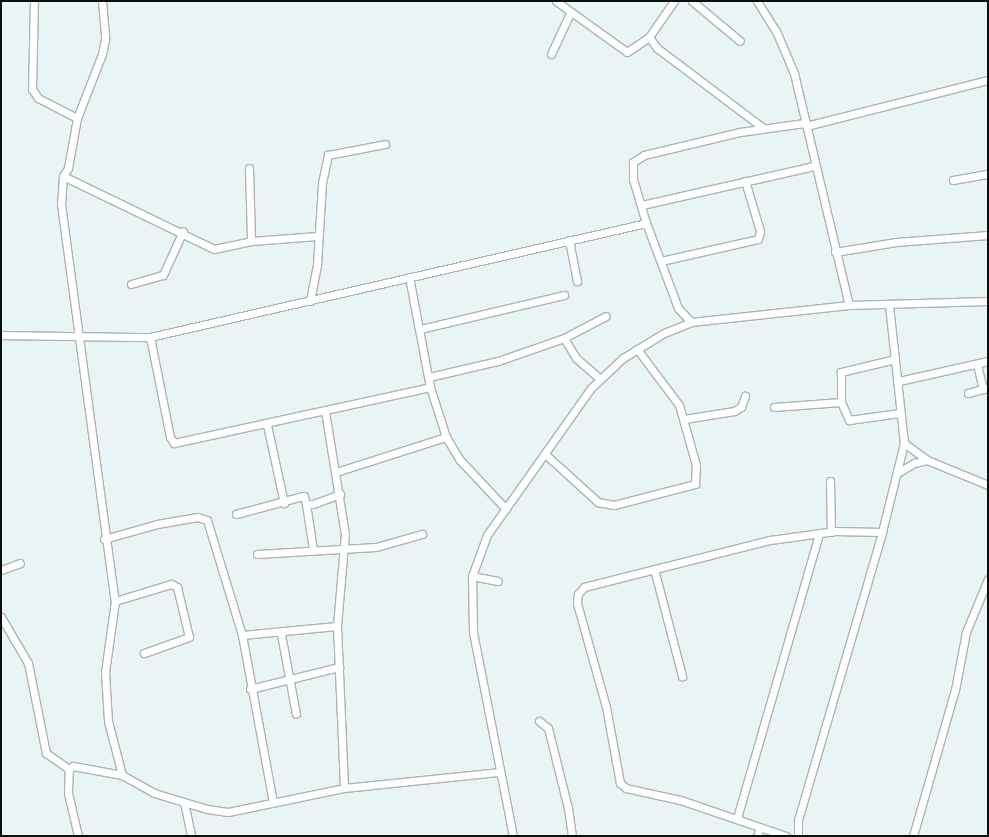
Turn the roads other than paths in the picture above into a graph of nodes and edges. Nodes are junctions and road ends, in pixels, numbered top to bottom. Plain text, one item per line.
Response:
1 (34, 1) edge
2 (102, 1) edge
3 (556, 1) edge
4 (674, 1) edge
5 (692, 1) edge
6 (758, 1) edge
7 (570, 13) junction
8 (649, 38) junction
9 (740, 40) dead end
10 (551, 54) dead end
11 (988, 80) edge
12 (77, 118) junction
13 (805, 124) junction
14 (763, 128) junction
15 (385, 144) dead end
16 (814, 166) junction
17 (249, 168) dead end
18 (988, 174) edge
19 (63, 176) junction
20 (953, 180) dead end
21 (745, 181) junction
22 (642, 205) junction
23 (646, 223) junction
24 (183, 231) junction
25 (988, 235) edge
26 (318, 236) junction
27 (569, 240) junction
28 (251, 241) junction
29 (835, 252) junction
30 (661, 261) junction
31 (409, 277) junction
32 (577, 281) dead end
33 (131, 284) dead end
34 (564, 295) dead end
35 (310, 301) junction
36 (988, 301) edge
37 (889, 304) junction
38 (849, 305) junction
39 (606, 316) dead end
40 (691, 322) junction
41 (420, 329) junction
42 (1, 335) edge
43 (150, 337) junction
44 (81, 338) junction
45 (564, 338) junction
46 (637, 349) junction
47 (895, 359) junction
48 (988, 361) edge
49 (977, 364) junction
50 (429, 376) junction
51 (600, 379) junction
52 (899, 381) junction
53 (430, 387) junction
54 (986, 388) edge
55 (968, 393) dead end
56 (745, 396) dead end
57 (840, 402) junction
58 (774, 407) dead end
59 (325, 411) junction
60 (900, 413) junction
61 (684, 419) junction
62 (267, 425) junction
63 (446, 437) junction
64 (904, 443) junction
65 (545, 454) junction
66 (928, 460) junction
67 (336, 472) junction
68 (899, 472) junction
69 (830, 481) dead end
70 (988, 485) edge
71 (340, 494) junction
72 (284, 503) junction
73 (306, 504) junction
74 (506, 509) junction
75 (236, 514) dead end
76 (831, 532) junction
77 (882, 532) junction
78 (422, 534) dead end
79 (819, 534) junction
80 (104, 539) junction
81 (343, 548) junction
82 (313, 550) junction
83 (257, 554) dead end
84 (20, 564) dead end
85 (654, 569) junction
86 (1, 570) edge
87 (472, 576) junction
88 (988, 579) edge
89 (498, 581) dead end
90 (115, 602) junction
91 (1, 617) edge
92 (337, 626) junction
93 (281, 634) junction
94 (242, 635) junction
95 (144, 653) dead end
96 (339, 667) junction
97 (682, 676) dead end
98 (288, 679) junction
99 (250, 689) junction
100 (296, 714) dead end
101 (539, 721) dead end
102 (69, 769) junction
103 (500, 772) junction
104 (122, 775) junction
105 (344, 788) junction
106 (184, 802) junction
107 (273, 802) junction
108 (737, 818) junction
109 (760, 828) junction
110 (78, 836) edge
111 (192, 836) edge
112 (513, 836) edge
113 (572, 836) edge
114 (757, 836) edge
115 (786, 836) edge
116 (798, 836) edge
117 (912, 836) edge

1 - 12 street
2 - 12 street
3 - 7 street
4 - 8 street
5 - 9 street
6 - 13 street
7 - 8 street
7 - 10 street
8 - 14 street
11 - 13 street
12 - 19 street
13 - 14 street
13 - 16 street
14 - 22 street
15 - 26 street
16 - 21 street
16 - 29 street
17 - 28 street
18 - 20 street
19 - 24 street
19 - 44 street
21 - 22 street
21 - 30 street
22 - 23 street
23 - 27 street
23 - 30 street
24 - 28 street
24 - 33 street
25 - 29 street
26 - 28 street
26 - 35 street
27 - 31 street
27 - 32 street
29 - 38 street
30 - 40 street
31 - 35 street
31 - 41 street
34 - 41 street
35 - 43 street
36 - 37 street
37 - 38 street
37 - 47 street
38 - 40 street
39 - 45 street
40 - 46 street
41 - 50 street
42 - 44 street
43 - 44 street
43 - 62 street
44 - 80 street
45 - 50 street
45 - 51 street
46 - 51 street
46 - 61 street
47 - 52 street
47 - 57 street
48 - 49 street
49 - 52 street
49 - 54 street
50 - 53 street
51 - 65 street
52 - 60 street
53 - 59 street
53 - 63 street
54 - 55 street
56 - 61 street
57 - 58 street
57 - 60 street
59 - 62 street
59 - 67 street
60 - 64 street
61 - 65 street
62 - 72 street
63 - 67 street
63 - 74 street
64 - 66 street
64 - 68 street
65 - 74 street
66 - 68 street
66 - 70 street
67 - 71 street
68 - 77 street
69 - 76 street
71 - 73 street
71 - 81 street
72 - 73 street
72 - 75 street
73 - 82 street
74 - 87 street
76 - 77 street
76 - 79 street
77 - 116 street
78 - 81 street
79 - 85 street
79 - 108 street
80 - 90 street
80 - 94 street
81 - 82 street
81 - 92 street
82 - 83 street
84 - 86 street
85 - 97 street
85 - 108 street
87 - 89 street
87 - 103 street
88 - 117 street
90 - 95 street
90 - 104 street
91 - 102 street
92 - 93 street
92 - 96 street
93 - 94 street
93 - 98 street
94 - 99 street
96 - 98 street
96 - 105 street
98 - 99 street
98 - 100 street
99 - 107 street
101 - 113 street
102 - 104 street
102 - 110 street
103 - 105 street
103 - 112 street
104 - 106 street
105 - 107 street
106 - 107 street
106 - 111 street
108 - 109 street
109 - 114 street
109 - 115 street

